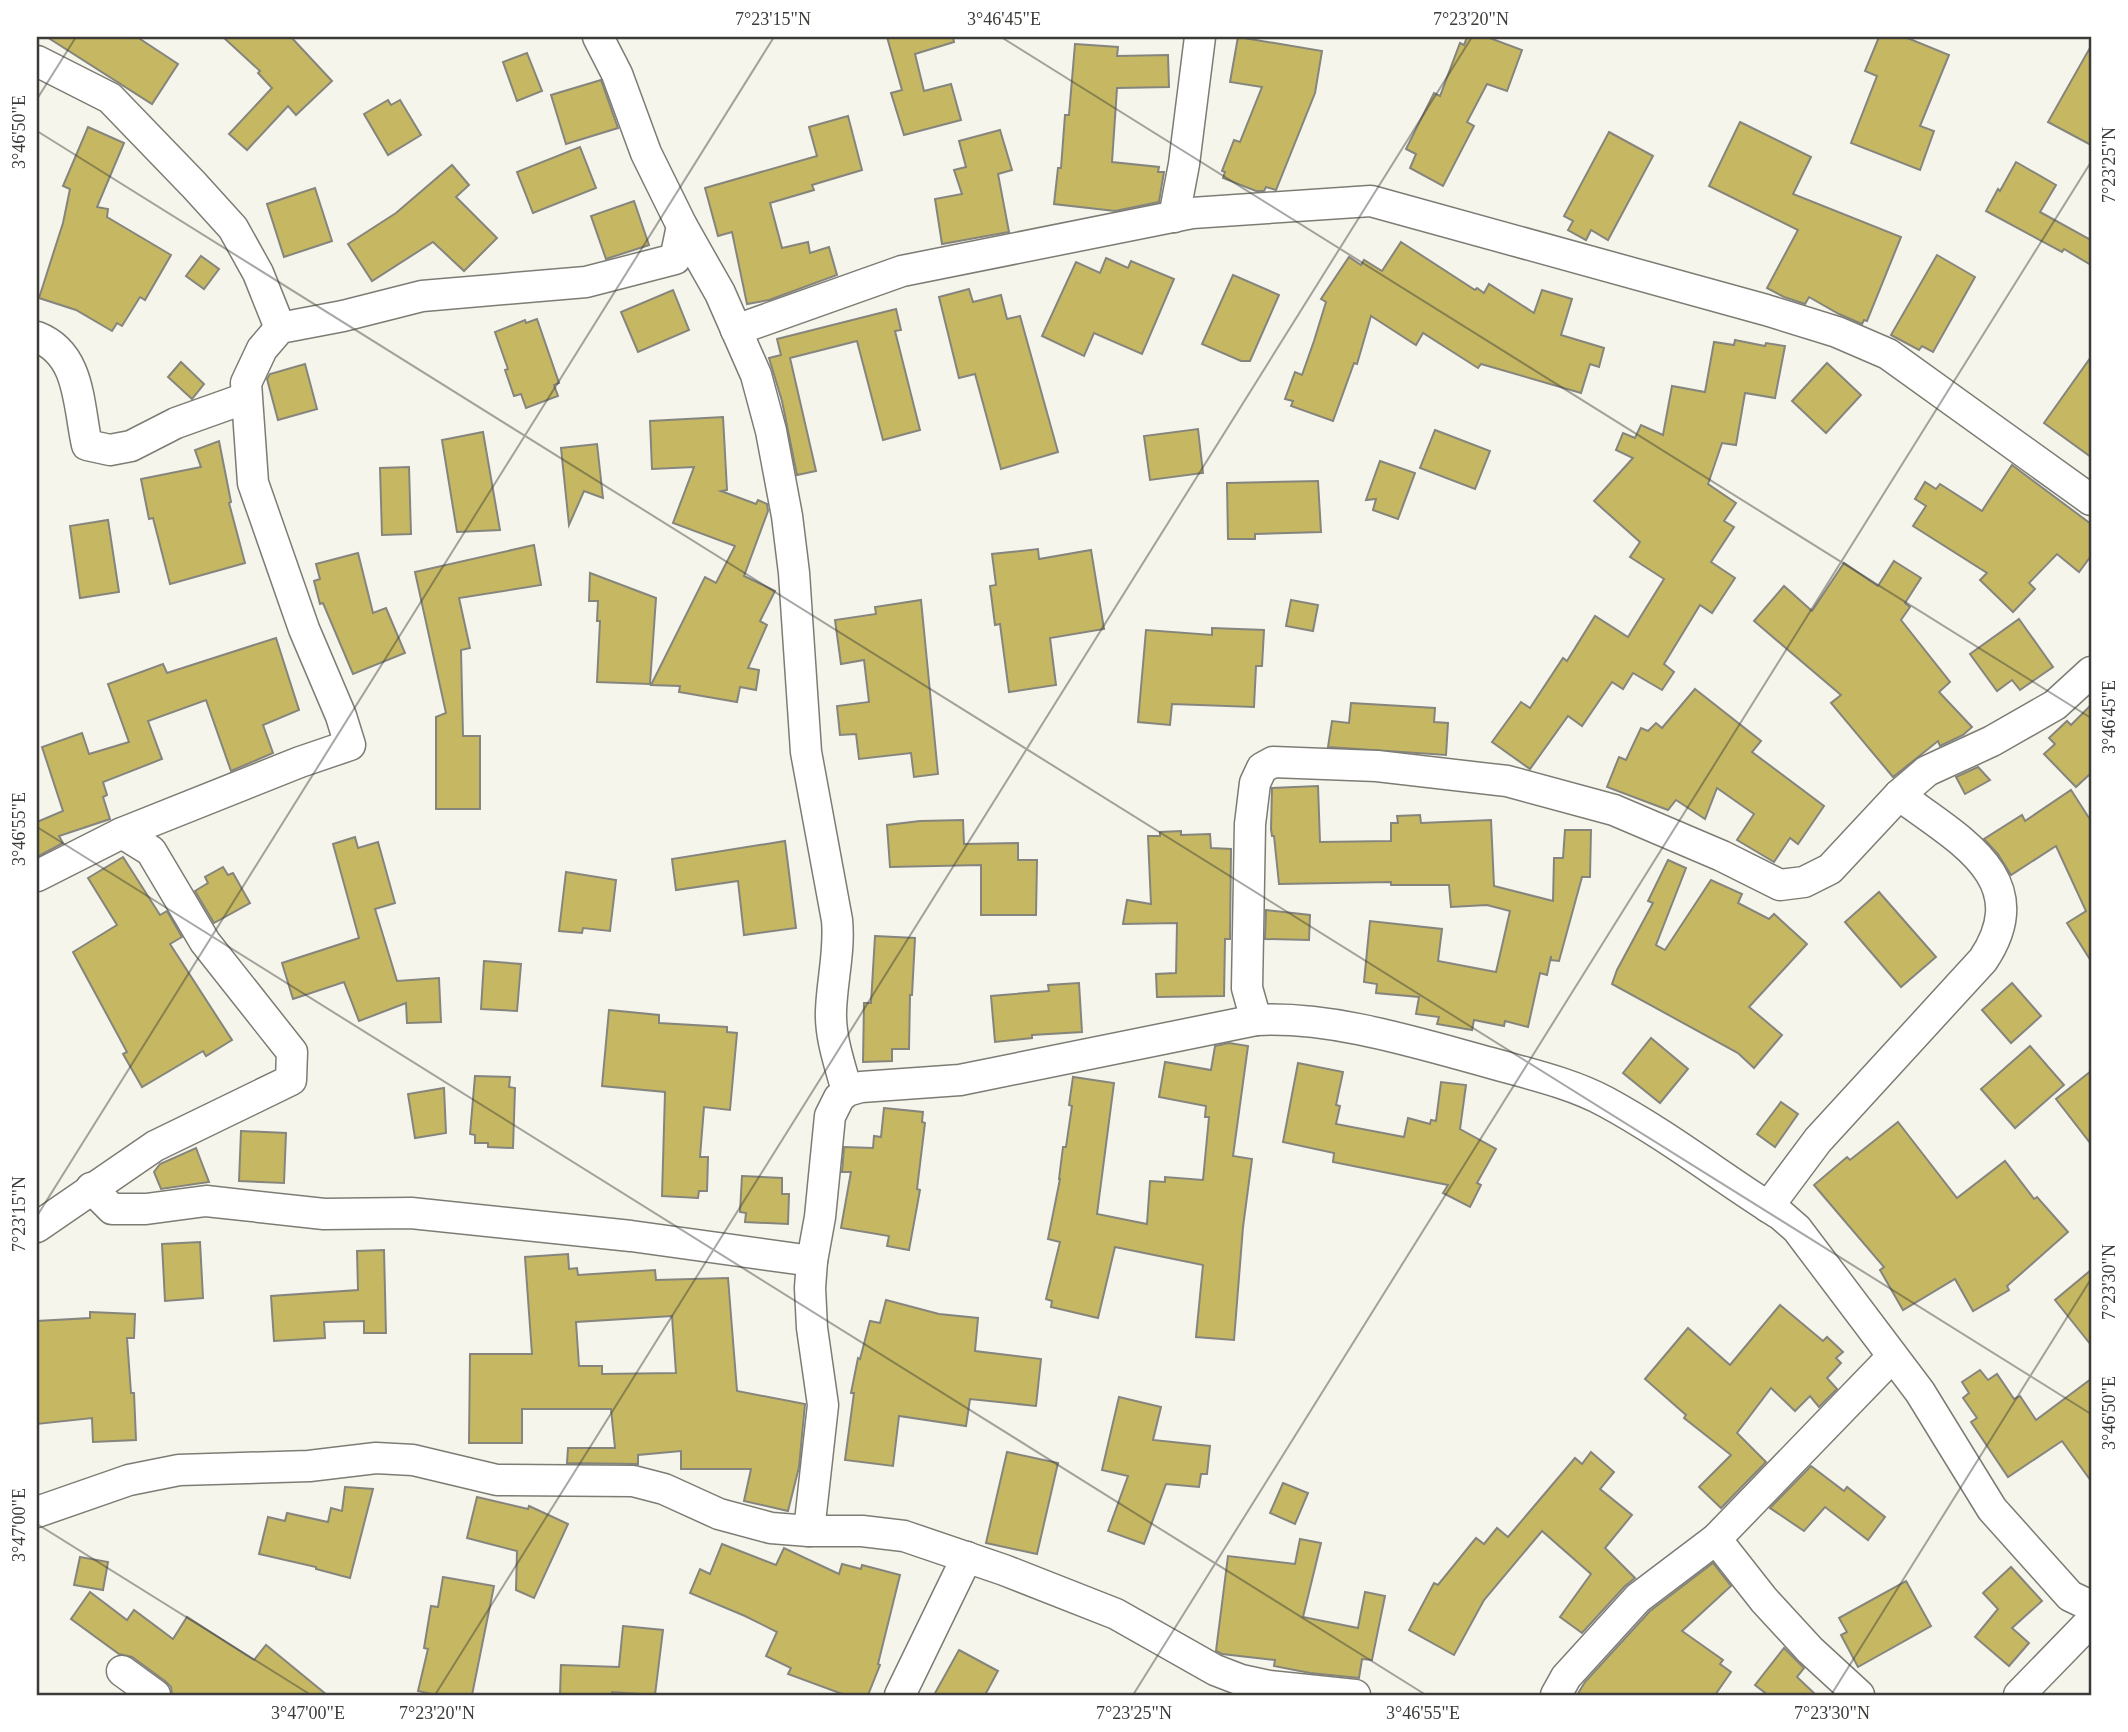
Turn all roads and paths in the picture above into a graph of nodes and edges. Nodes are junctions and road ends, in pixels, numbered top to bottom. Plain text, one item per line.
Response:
1 (598, 37) edge
2 (1200, 37) edge
3 (37, 61) edge
4 (1174, 216) junction
5 (682, 226) junction
6 (280, 328) junction
7 (736, 330) junction
8 (37, 337) edge
9 (246, 398) junction
10 (2091, 499) edge
11 (2091, 672) edge
12 (1899, 795) junction
13 (122, 834) junction
14 (37, 876) edge
15 (1256, 1020) junction
16 (847, 1091) junction
17 (91, 1188) junction
18 (1768, 1207) junction
19 (37, 1227) edge
20 (812, 1262) junction
21 (1892, 1357) junction
22 (37, 1512) edge
23 (809, 1531) junction
24 (1716, 1539) junction
25 (967, 1557) junction
26 (2091, 1606) edge
27 (2091, 1621) edge
28 (122, 1671) dead end
29 (155, 1695) edge
30 (900, 1695) edge
31 (1354, 1695) edge
32 (1556, 1695) edge
33 (1859, 1695) edge
34 (2019, 1695) edge

1 - 5 street
2 - 4 street
3 - 6 street
4 - 7 street
4 - 10 street
5 - 6 street
5 - 7 street
6 - 9 street
7 - 16 street
8 - 9 street
9 - 13 street
11 - 12 street
12 - 15 street
12 - 18 street
13 - 14 street
13 - 17 street
15 - 16 street
15 - 18 street
16 - 20 street
17 - 19 street
17 - 20 street
18 - 21 street
20 - 23 street
21 - 24 street
21 - 26 street
22 - 23 street
23 - 25 street
24 - 32 street
24 - 33 street
25 - 30 street
25 - 31 street
27 - 34 street
28 - 29 street

